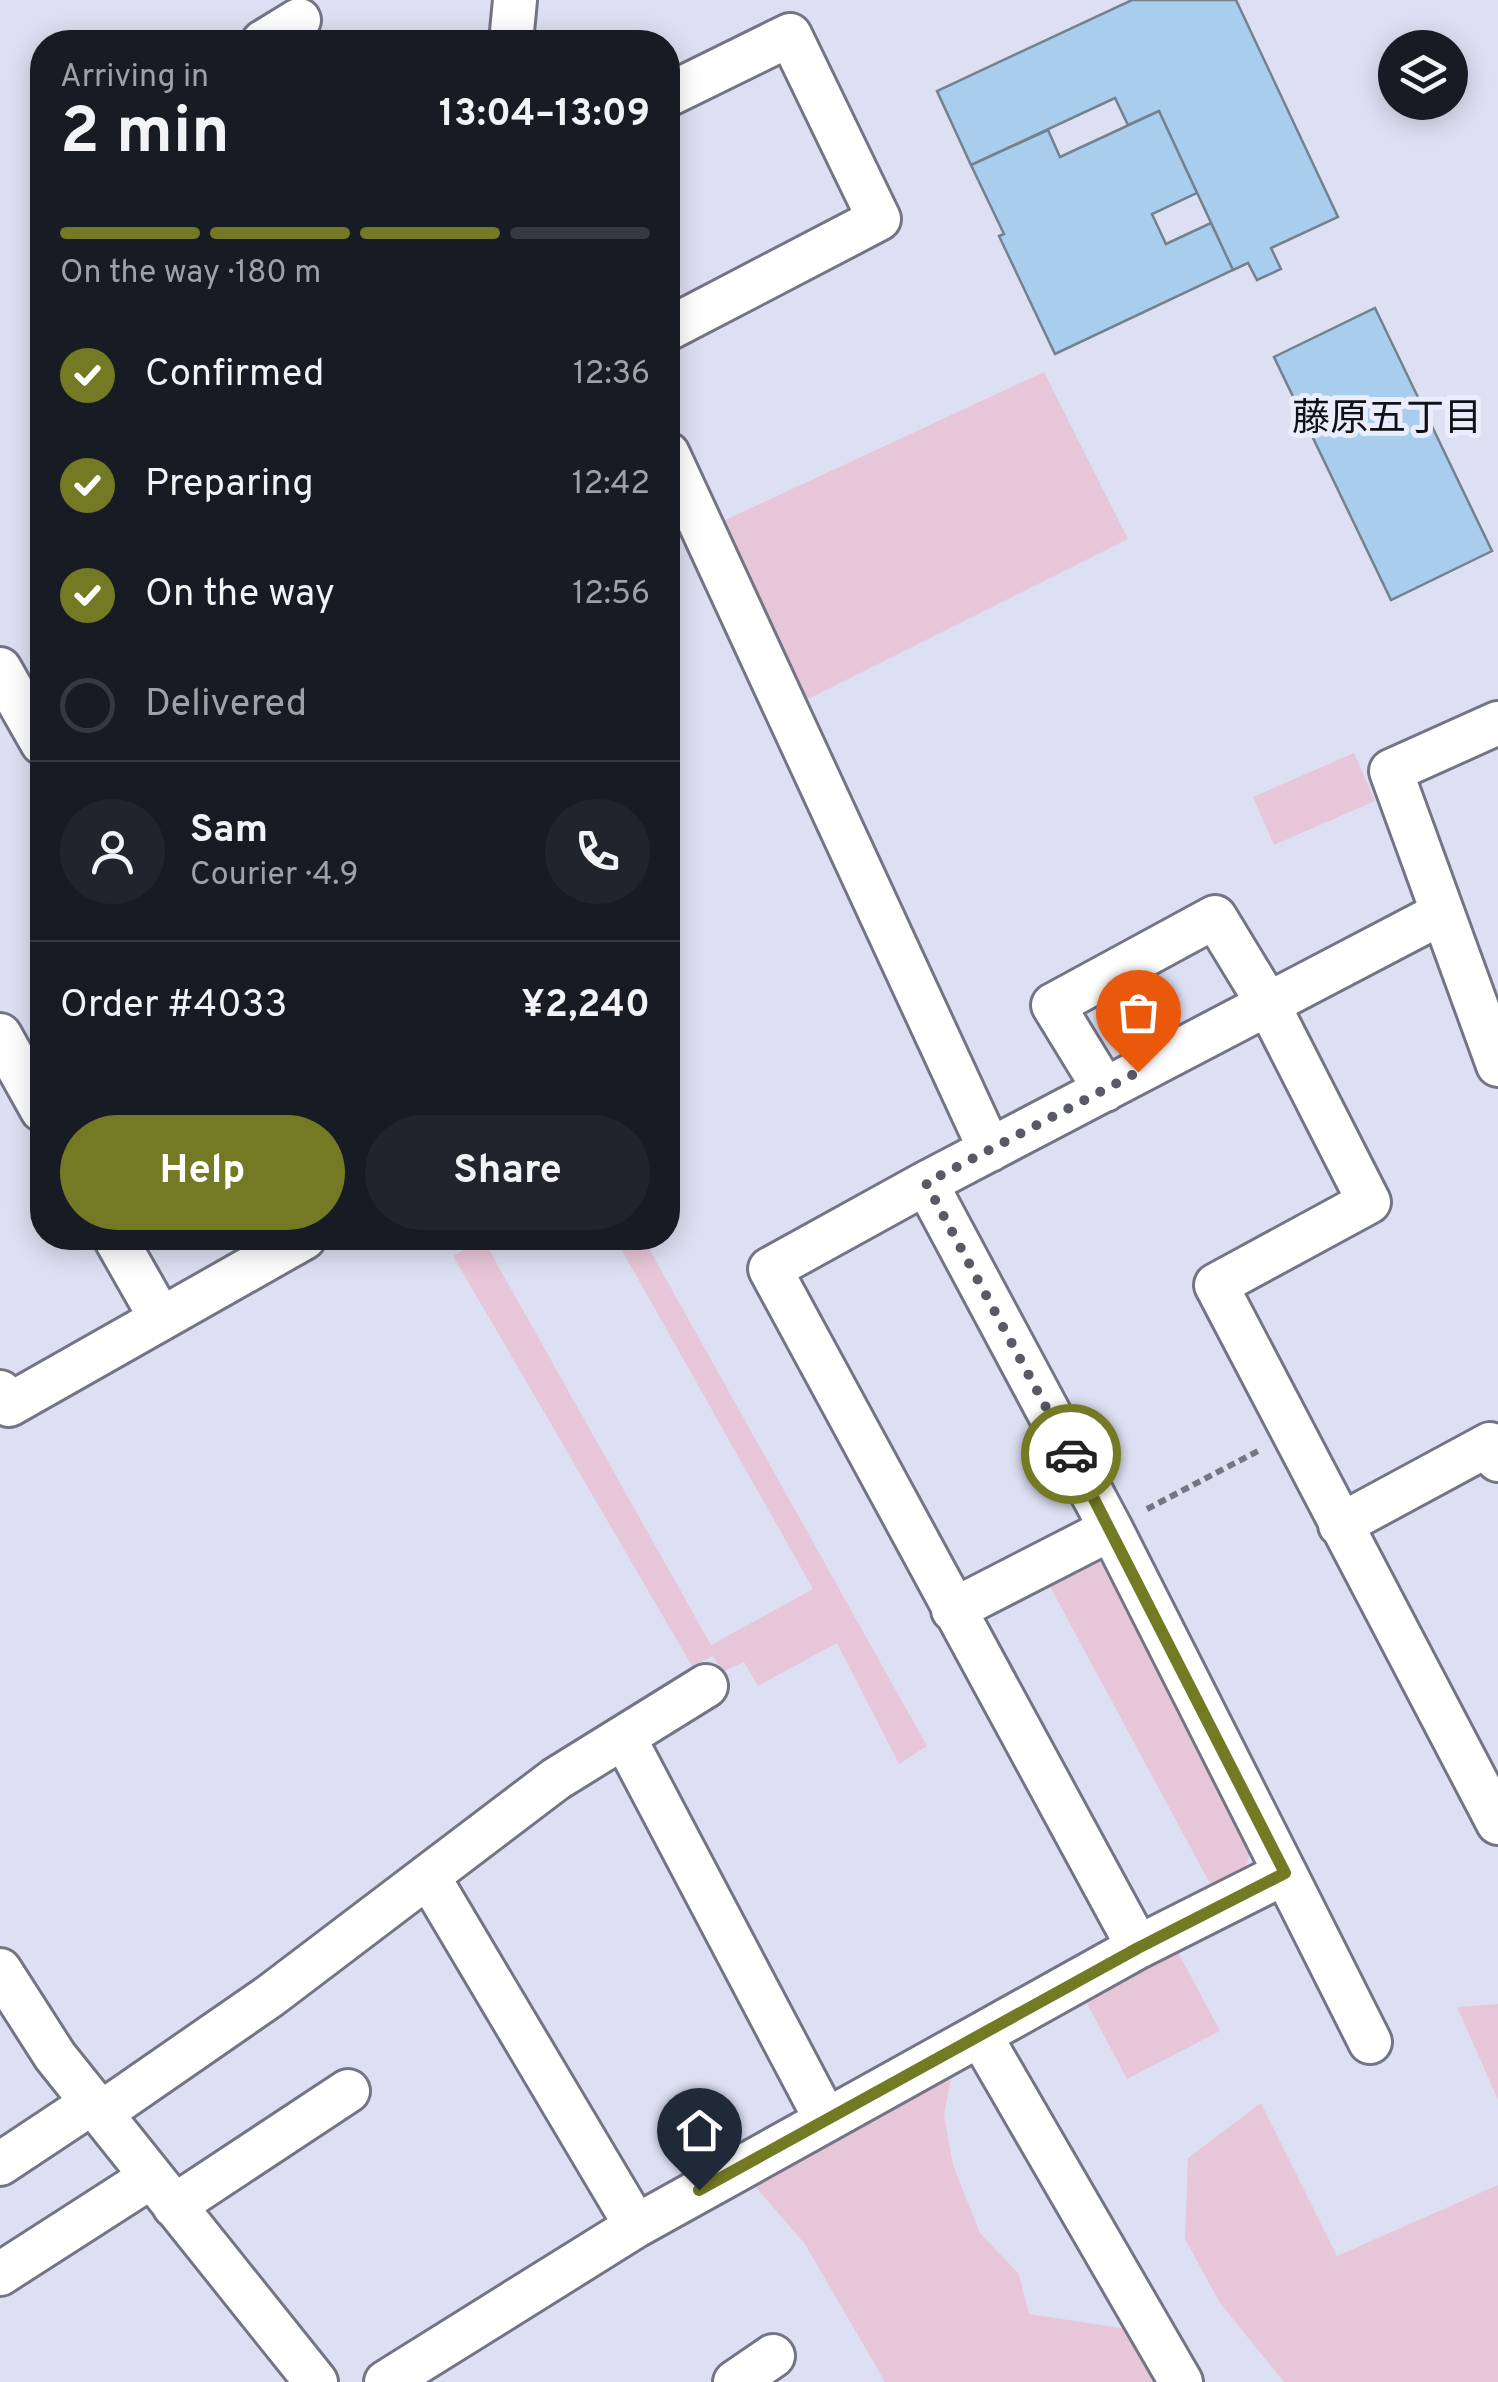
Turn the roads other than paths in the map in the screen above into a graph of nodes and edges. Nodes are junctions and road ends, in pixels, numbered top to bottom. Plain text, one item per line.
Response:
1 (515, 0) edge
2 (299, 20) dead end
3 (283, 30) edge
4 (513, 30) edge
5 (680, 89) edge
6 (680, 323) edge
7 (680, 483) edge
8 (0, 669) edge
9 (30, 722) edge
10 (1498, 723) edge
11 (1442, 912) junction
12 (1484, 979) edge
13 (1268, 1004) junction
14 (0, 1035) edge
15 (1498, 1066) edge
16 (30, 1089) edge
17 (1105, 1090) junction
18 (990, 1150) junction
19 (926, 1183) junction
20 (122, 1250) edge
21 (283, 1250) edge
22 (161, 1319) junction
23 (0, 1392) edge
24 (1498, 1460) edge
25 (1340, 1525) junction
26 (1111, 1528) junction
27 (953, 1610) junction
28 (706, 1686) dead end
29 (624, 1737) junction
30 (1498, 1823) edge
31 (1285, 1873) junction
32 (428, 1876) junction
33 (1138, 1948) junction
34 (0, 1970) edge
35 (980, 2035) junction
36 (1370, 2042) dead end
37 (348, 2091) dead end
38 (97, 2108) junction
39 (826, 2120) junction
40 (0, 2164) edge
41 (163, 2191) junction
42 (636, 2226) junction
43 (0, 2274) edge
44 (773, 2356) dead end
45 (316, 2382) edge
46 (386, 2382) edge
47 (736, 2382) edge
48 (1181, 2382) edge

1 - 4 street
2 - 3 street
5 - 6 street
7 - 18 street
8 - 9 street
10 - 11 street
11 - 12 street
11 - 13 street
12 - 15 street
13 - 17 street
13 - 17 street
13 - 25 street
14 - 16 street
17 - 18 street
18 - 19 street
19 - 26 street
19 - 27 street
20 - 22 street
21 - 22 street
22 - 23 street
24 - 25 street
25 - 30 street
26 - 27 street
26 - 31 street
27 - 33 street
28 - 29 street
29 - 32 street
29 - 39 street
31 - 33 street
31 - 36 street
32 - 38 street
32 - 42 street
33 - 35 street
34 - 38 street
35 - 39 street
35 - 48 street
37 - 41 street
38 - 40 street
38 - 41 street
39 - 42 street
41 - 43 street
41 - 45 street
42 - 46 street
44 - 47 street

